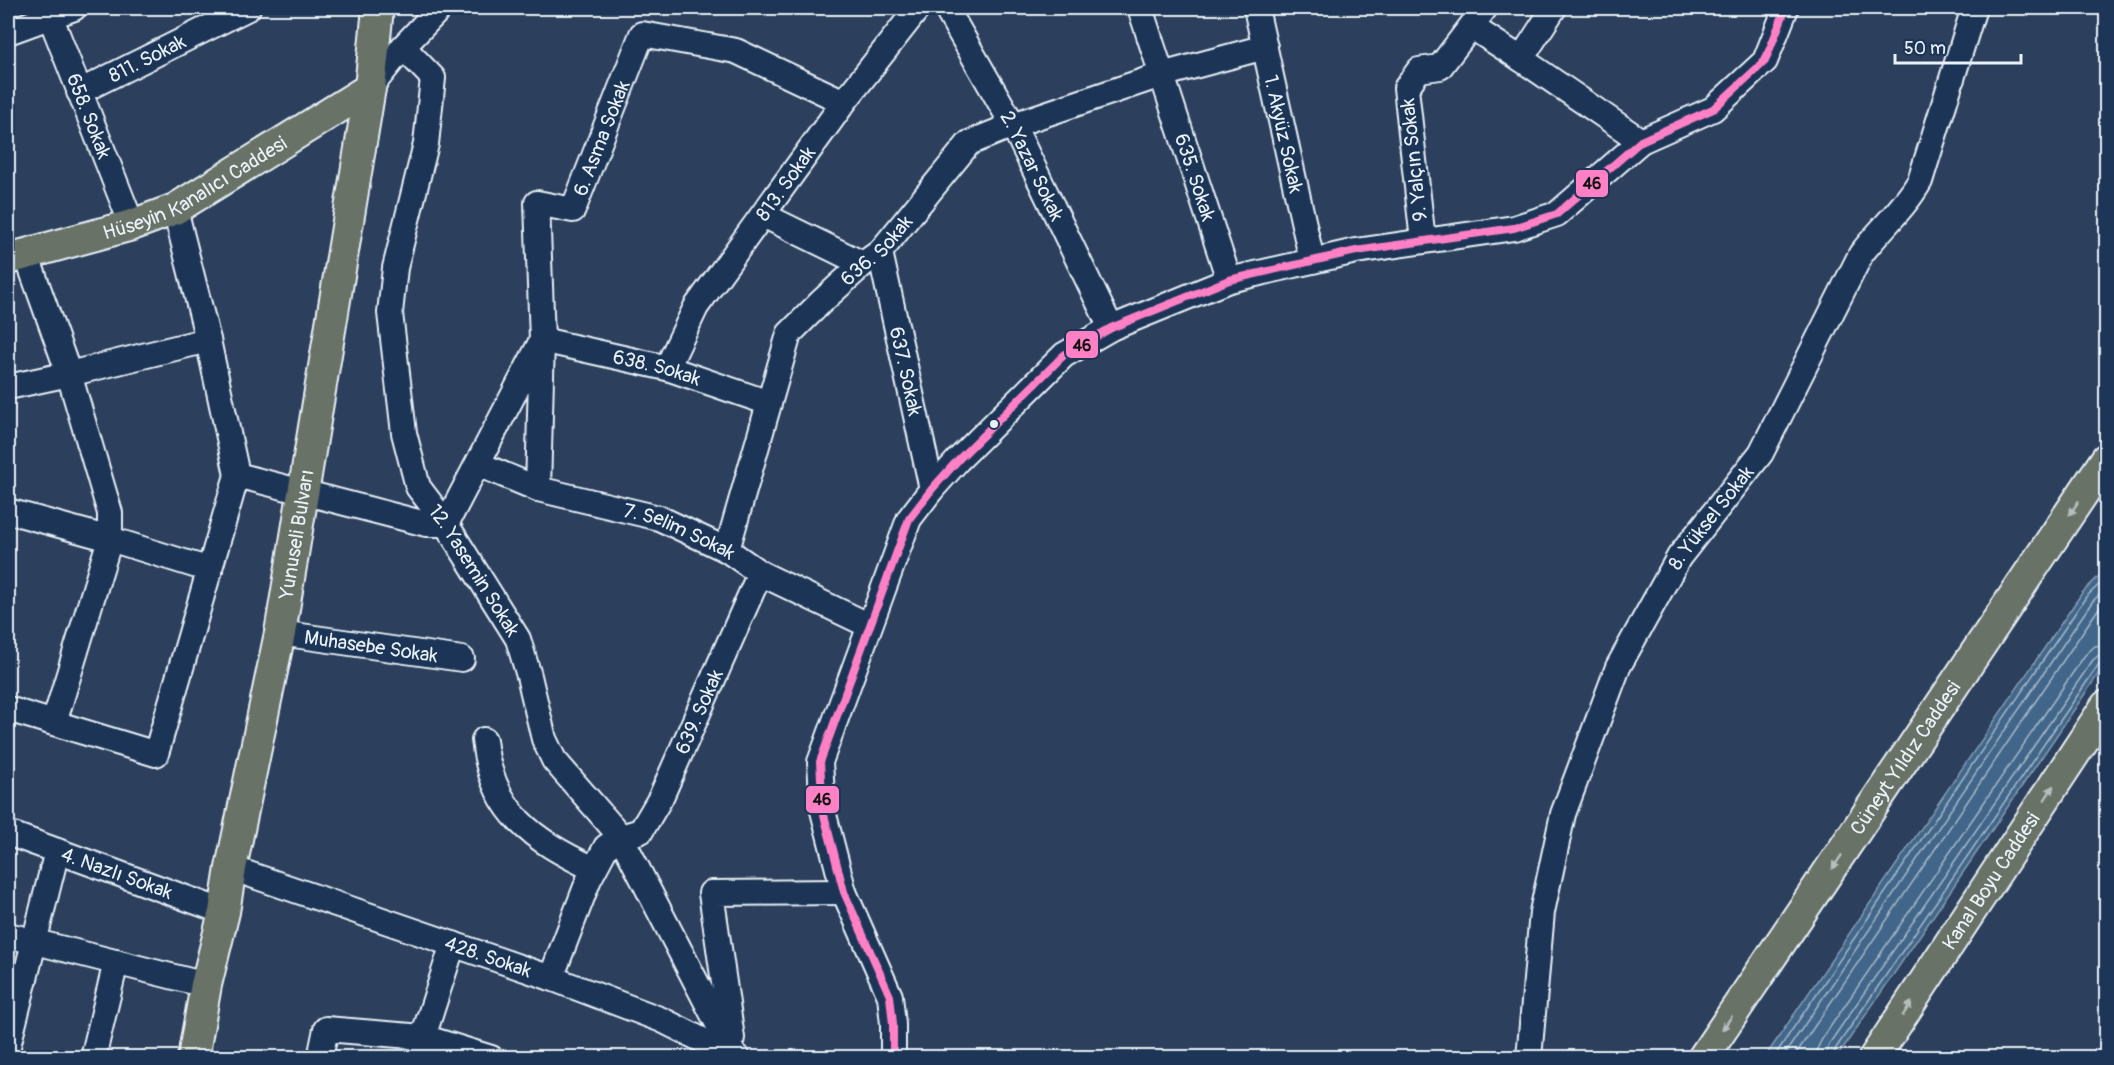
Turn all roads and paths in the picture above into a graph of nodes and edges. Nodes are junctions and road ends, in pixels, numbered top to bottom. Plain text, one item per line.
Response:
1 (74, 8) edge
2 (248, 8) edge
3 (378, 8) edge
4 (440, 8) edge
5 (918, 8) edge
6 (946, 8) edge
7 (1140, 8) edge
8 (1256, 8) edge
9 (1554, 8) edge
10 (1786, 8) edge
11 (1974, 8) edge
12 (49, 12) edge
13 (1478, 17) edge
14 (8, 32) edge
15 (403, 47) junction
16 (1265, 47) junction
17 (1521, 59) junction
18 (1161, 75) junction
19 (370, 88) junction
20 (79, 92) junction
21 (844, 102) junction
22 (1013, 125) junction
23 (1641, 141) junction
24 (175, 208) junction
25 (763, 215) junction
26 (132, 225) junction
27 (1423, 241) junction
28 (14, 252) edge
29 (872, 258) junction
30 (1312, 261) junction
31 (1229, 280) junction
32 (1111, 328) junction
33 (208, 340) junction
34 (542, 340) junction
35 (667, 368) junction
36 (69, 374) junction
37 (8, 387) edge
38 (769, 403) junction
39 (2106, 459) edge
40 (478, 464) junction
41 (237, 475) junction
42 (538, 489) junction
43 (932, 489) junction
44 (302, 493) junction
45 (8, 511) edge
46 (446, 524) junction
47 (110, 539) junction
48 (727, 550) junction
49 (210, 570) junction
50 (760, 573) junction
51 (868, 625) junction
52 (280, 633) junction
53 (462, 659) dead end
54 (2106, 706) edge
55 (8, 709) edge
56 (54, 723) junction
57 (484, 740) dead end
58 (8, 833) edge
59 (621, 837) junction
60 (57, 851) junction
61 (231, 868) junction
62 (594, 869) junction
63 (844, 892) junction
64 (224, 912) junction
65 (8, 935) edge
66 (34, 941) junction
67 (453, 944) junction
68 (116, 962) junction
69 (551, 978) junction
70 (206, 985) junction
71 (8, 1046) edge
72 (422, 1047) edge
73 (736, 1057) edge
74 (93, 1058) edge
75 (193, 1058) edge
76 (320, 1058) edge
77 (491, 1058) edge
78 (893, 1058) edge
79 (1529, 1058) edge
80 (1703, 1058) edge
81 (1874, 1058) edge

1 - 12 street
2 - 20 street, 811. Sokak
3 - 19 main road, Yunuseli Bulvarı
4 - 15 street
5 - 21 street, 813. Sokak
6 - 22 street, 2. Yazar Sokak
7 - 18 street, 635. Sokak
8 - 16 street, 1. Akyüz Sokak
9 - 17 street
10 - 23 street
11 - 79 street, 8. Yüksel Sokak
12 - 14 street
12 - 20 street, 658. Sokak
13 - 17 street
13 - 27 street, 9. Yalçın Sokak
15 - 19 street
15 - 46 street, 12. Yasemin Sokak
16 - 18 street
16 - 30 street, 1. Akyüz Sokak
17 - 23 street
18 - 22 street, 636. Sokak
18 - 31 street, 635. Sokak
19 - 24 main road, Hüseyin Kanalıcı Caddesi
19 - 44 main road, Yunuseli Bulvarı
20 - 26 street, 658. Sokak
21 - 25 street, 813. Sokak
21 - 34 street, 6. Asma Sokak
22 - 29 street, 636. Sokak
22 - 32 street, 2. Yazar Sokak
23 - 27 street
24 - 26 main road, Hüseyin Kanalıcı Caddesi
24 - 33 street
25 - 29 street
25 - 35 street, 813. Sokak
26 - 28 main road, Hüseyin Kanalıcı Caddesi
27 - 30 street
28 - 36 street
29 - 38 street, 636. Sokak
29 - 43 street, 637. Sokak
30 - 31 street
31 - 32 street
32 - 43 street
33 - 36 street
33 - 41 street
34 - 35 street, 638. Sokak
34 - 40 street
34 - 42 street, 6. Asma Sokak
35 - 38 street, 638. Sokak
36 - 37 street
36 - 47 street
38 - 48 street, 636. Sokak
39 -> 80 main road, Cüneyt Yıldız Caddesi
40 - 42 street, 7. Selim Sokak
40 - 46 street
41 - 44 street
41 - 49 street
42 - 48 street, 7. Selim Sokak
43 - 51 street
44 - 46 street
44 - 52 main road, Yunuseli Bulvarı
45 - 47 street
46 - 59 street, 12. Yasemin Sokak
47 - 49 street
47 - 56 street
48 - 50 street, 7. Selim Sokak
49 - 56 street
50 - 51 street, 7. Selim Sokak
50 - 59 street, 639. Sokak
51 - 63 street
52 - 53 street, Muhasebe Sokak
52 - 61 main road, Yunuseli Bulvarı
81 -> 54 main road, Kanal Boyu Caddesi
55 - 56 street
57 - 62 street
58 - 60 street, 4. Nazlı Sokak
59 - 62 street, 639. Sokak
59 - 73 street, 12. Yasemin Sokak
60 - 64 street, 4. Nazlı Sokak
60 - 66 street
61 - 64 main road, Yunuseli Bulvarı
61 - 67 street, 428. Sokak
62 - 69 street, 639. Sokak
63 - 73 street
63 - 78 street
64 - 70 main road, Yunuseli Bulvarı
65 - 66 street
66 - 68 street
66 - 71 street
67 - 69 street, 428. Sokak
67 - 72 street
68 - 70 street
68 - 74 street
69 - 73 street, 428. Sokak
70 - 75 main road, Yunuseli Bulvarı
72 - 76 street
72 - 77 street

